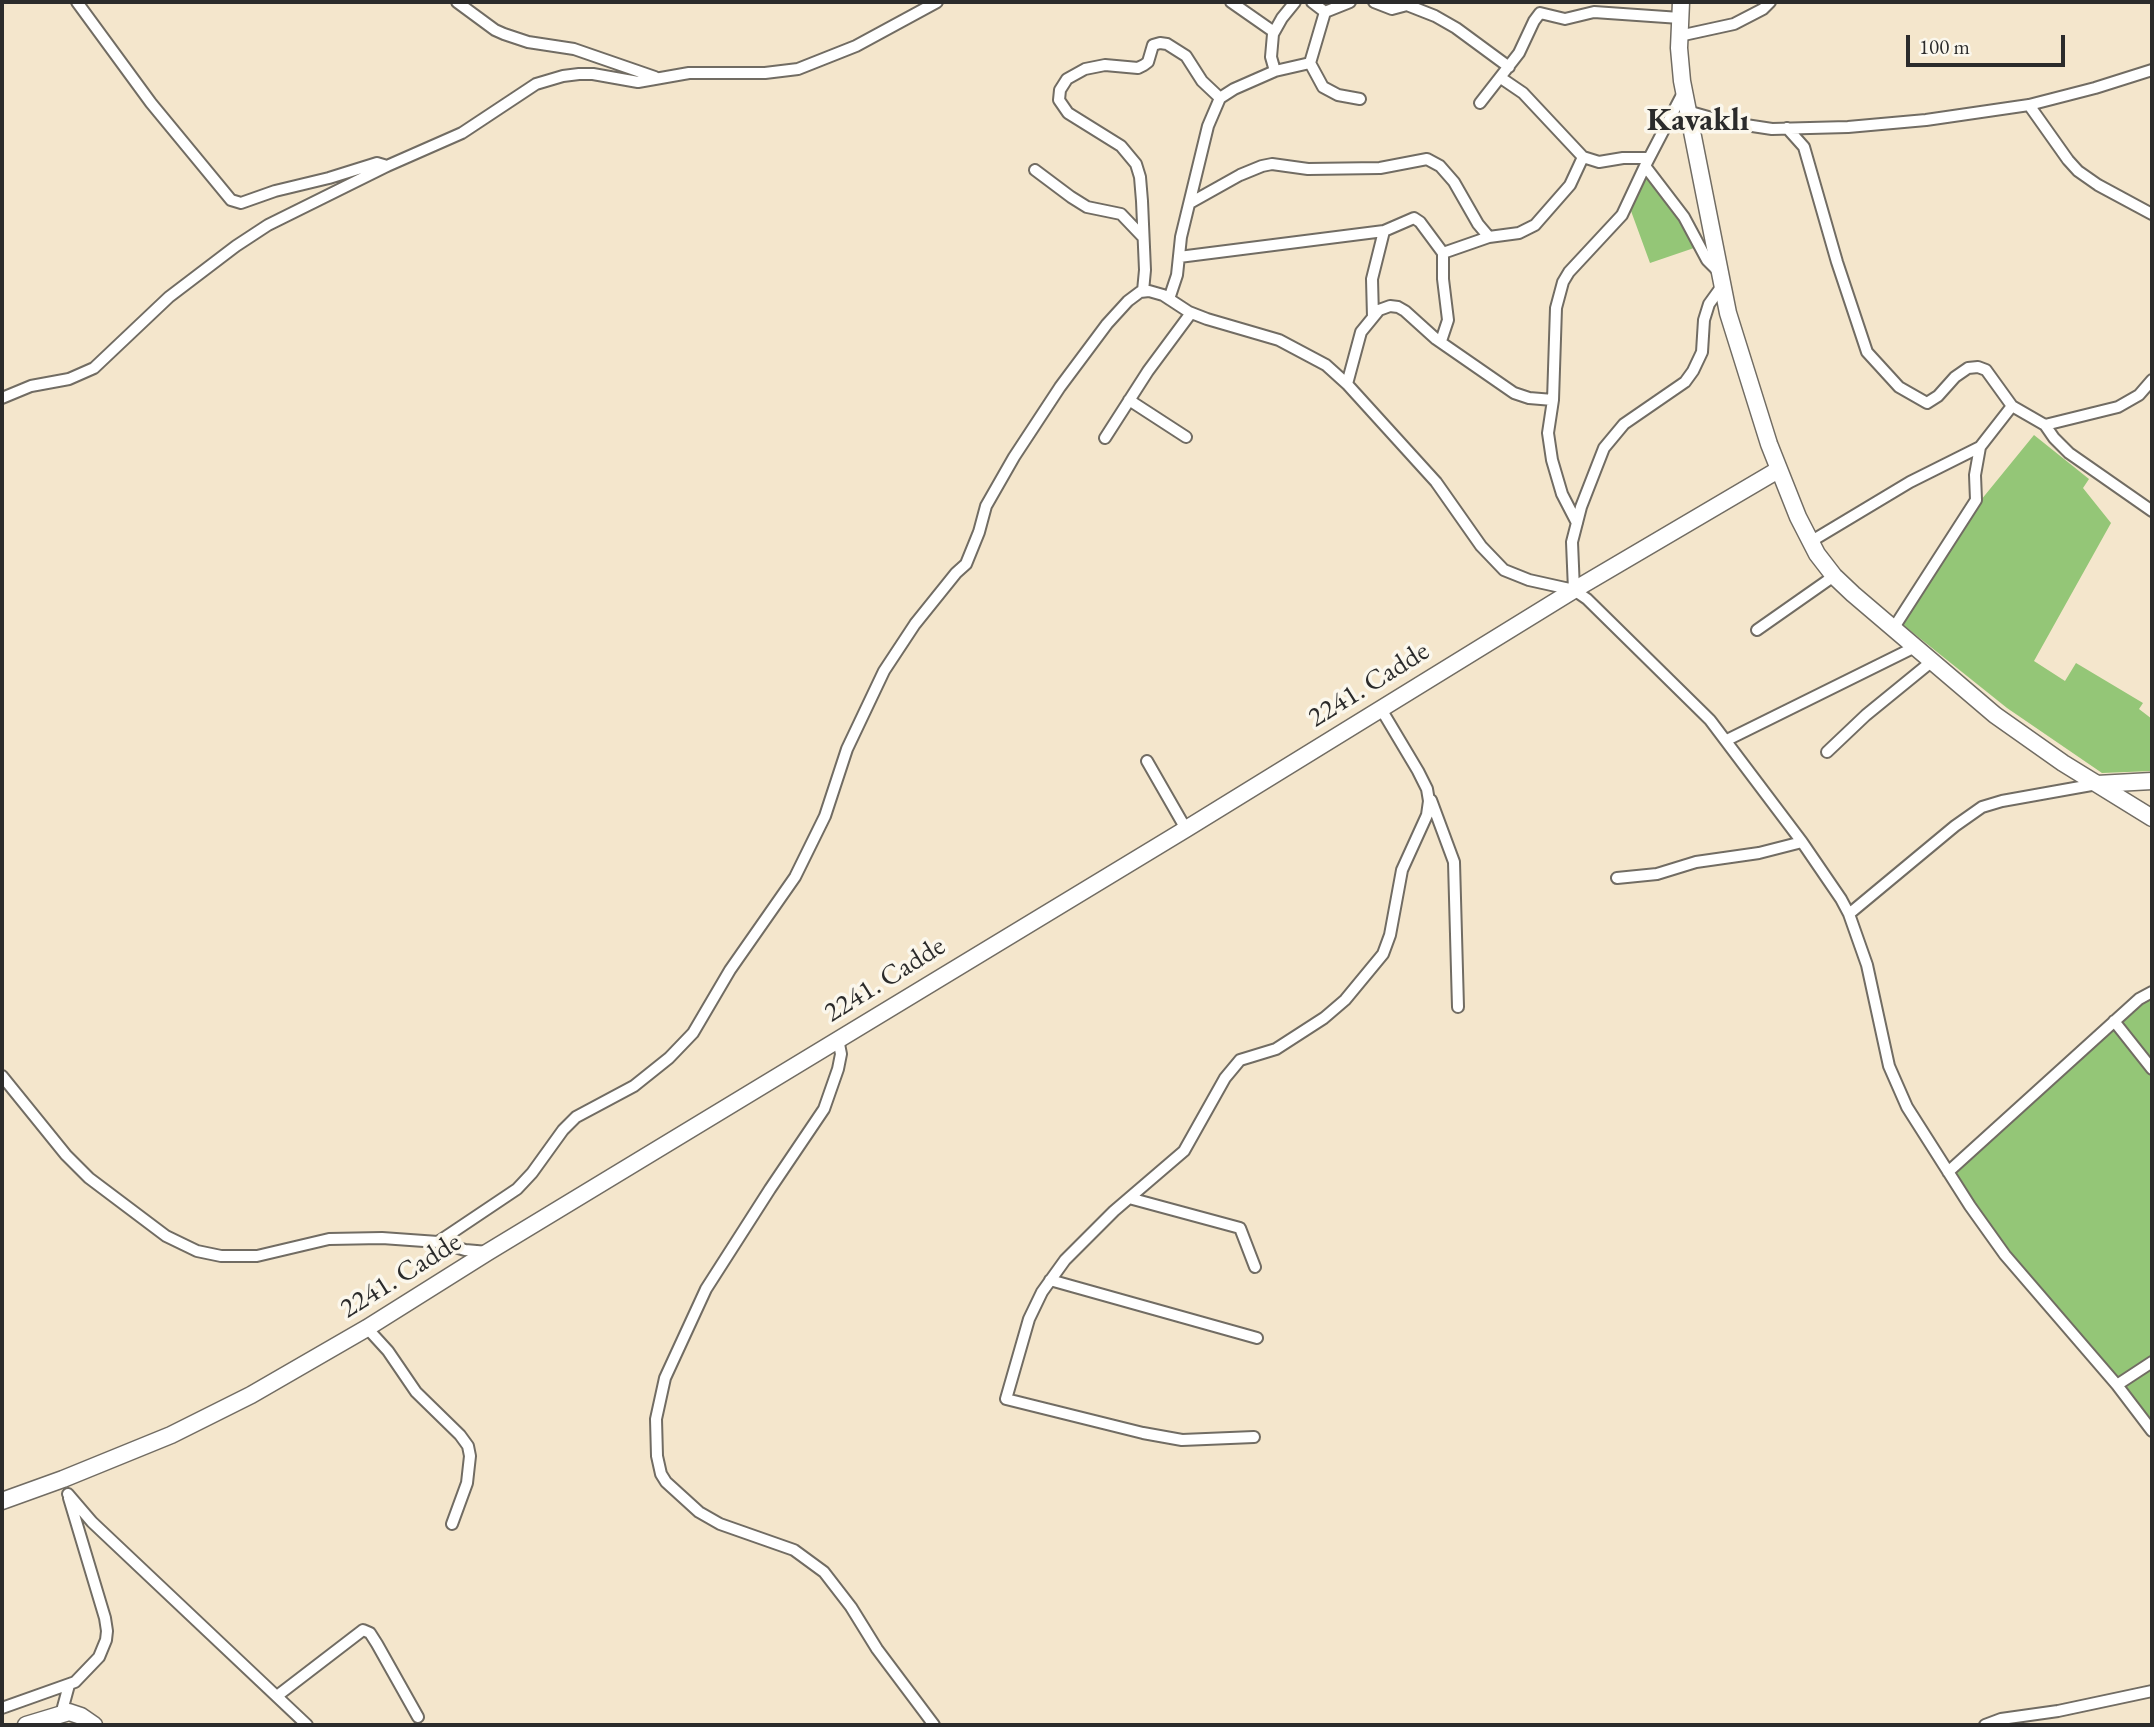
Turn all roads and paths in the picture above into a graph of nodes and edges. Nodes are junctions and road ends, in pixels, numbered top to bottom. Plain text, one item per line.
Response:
1 (77, 2) edge
2 (457, 2) edge
3 (937, 2) edge
4 (1231, 2) edge
5 (1295, 2) edge
6 (1312, 2) edge
7 (1350, 2) edge
8 (1374, 2) edge
9 (1770, 2) edge
10 (1680, 10) edge
11 (1325, 12) junction
12 (1274, 32) junction
13 (1679, 36) junction
14 (1310, 63) junction
15 (1509, 67) junction
16 (2152, 70) edge
17 (1275, 71) junction
18 (658, 78) junction
19 (1501, 78) junction
20 (1684, 91) junction
21 (1220, 98) junction
22 (1360, 99) dead end
23 (1480, 103) dead end
24 (2029, 105) junction
25 (1687, 111) junction
26 (1787, 128) junction
27 (1583, 157) junction
28 (1647, 162) junction
29 (387, 166) junction
30 (1035, 170) dead end
31 (1190, 203) junction
32 (2152, 214) edge
33 (1384, 231) junction
34 (1142, 236) junction
35 (1489, 237) junction
36 (1443, 253) junction
37 (1179, 257) junction
38 (1720, 279) junction
39 (1143, 291) junction
40 (1169, 299) junction
41 (1191, 313) junction
42 (1373, 317) junction
43 (1441, 341) junction
44 (2152, 380) edge
45 (1347, 384) junction
46 (2, 398) edge
47 (1129, 400) junction
48 (1553, 400) junction
49 (2012, 406) junction
50 (2045, 425) junction
51 (1186, 437) dead end
52 (1105, 438) dead end
53 (1980, 447) junction
54 (1778, 470) junction
55 (2152, 511) edge
56 (1577, 523) junction
57 (1810, 542) junction
58 (1834, 576) junction
59 (1574, 590) junction
60 (1893, 629) junction
61 (1757, 630) dead end
62 (1915, 647) junction
63 (1931, 662) junction
64 (1381, 709) junction
65 (1727, 740) junction
66 (1827, 752) dead end
67 (1147, 761) dead end
68 (2152, 781) edge
69 (2097, 784) junction
70 (1429, 795) junction
71 (2152, 818) edge
72 (1186, 828) junction
73 (1802, 842) junction
74 (1617, 878) dead end
75 (1849, 914) junction
76 (2152, 992) edge
77 (1458, 1007) dead end
78 (2114, 1021) junction
79 (838, 1040) junction
80 (2152, 1069) edge
81 (2, 1076) edge
82 (1948, 1172) junction
83 (1129, 1198) junction
84 (438, 1242) junction
85 (488, 1252) junction
86 (1255, 1267) dead end
87 (1050, 1280) junction
88 (367, 1328) junction
89 (1257, 1338) dead end
90 (2152, 1362) edge
91 (2117, 1385) junction
92 (2152, 1431) edge
93 (1254, 1437) dead end
94 (65, 1487) junction
95 (2, 1500) edge
96 (452, 1524) dead end
97 (69, 1685) junction
98 (2152, 1691) edge
99 (277, 1696) junction
100 (2, 1708) edge
101 (58, 1715) edge
102 (418, 1717) dead end
103 (26, 1725) edge
104 (94, 1725) edge
105 (307, 1725) edge
106 (934, 1725) edge
107 (1985, 1725) edge

1 - 29 street
2 - 18 street
3 - 18 street
4 - 12 street
5 - 12 street
6 - 11 street
7 - 11 street
8 - 15 street
9 - 13 street
10 - 13 street
10 - 15 street
11 - 14 street
12 - 17 street
13 - 20 street
14 - 17 street
14 - 22 street
15 - 19 street
16 - 24 street
17 - 21 street
18 - 29 street
19 - 23 street
19 - 27 street
20 - 25 street
20 - 28 street
21 - 31 street
21 - 34 street
24 - 26 street
24 - 32 street
25 - 26 street
25 - 38 street
26 - 49 street
27 - 28 street
27 - 35 street
28 - 38 street
28 - 48 street
29 - 46 street
30 - 34 street
31 - 35 street
31 - 37 street
33 - 36 street
33 - 37 street
33 - 42 street
34 - 39 street
35 - 36 street
36 - 43 street
37 - 40 street
38 - 54 street
38 - 56 street
39 - 40 street
39 - 84 street
40 - 41 street
41 - 45 street
41 - 47 street
42 - 43 street
42 - 45 street
43 - 48 street
44 - 50 street
45 - 59 street
47 - 51 street
47 - 52 street
48 - 56 street
49 - 50 street
49 - 53 street
50 - 55 street
53 - 57 street
53 - 60 street
54 - 57 street
54 - 59 street, 2241. Cadde
56 - 59 street
57 - 58 street
58 - 60 street
58 - 61 street
59 - 64 street, 2241. Cadde
59 - 65 street
60 - 62 street
62 - 63 street
62 - 65 street
63 - 66 street
63 - 69 street
64 - 70 street
64 - 72 street, 2241. Cadde
65 - 73 street
67 - 72 street
68 - 69 street
69 - 71 street
69 - 75 street
70 - 77 street
70 - 83 street
72 - 79 street, 2241. Cadde
73 - 74 street
73 - 75 street
75 - 82 street
76 - 78 street
78 - 80 street
78 - 82 street
79 - 85 street, 2241. Cadde
79 - 106 street
81 - 84 street
82 - 91 street
83 - 86 street
83 - 87 street
84 - 85 street
85 - 88 street, 2241. Cadde
87 - 89 street
87 - 93 street
88 - 94 street, 2241. Cadde
88 - 96 street
90 - 91 street
91 - 92 street
94 - 95 street, 2241. Cadde
94 - 97 street
94 - 99 street
97 - 100 street
97 - 101 street
98 - 107 street
99 - 102 street
99 - 105 street
101 - 103 street
101 - 104 street

